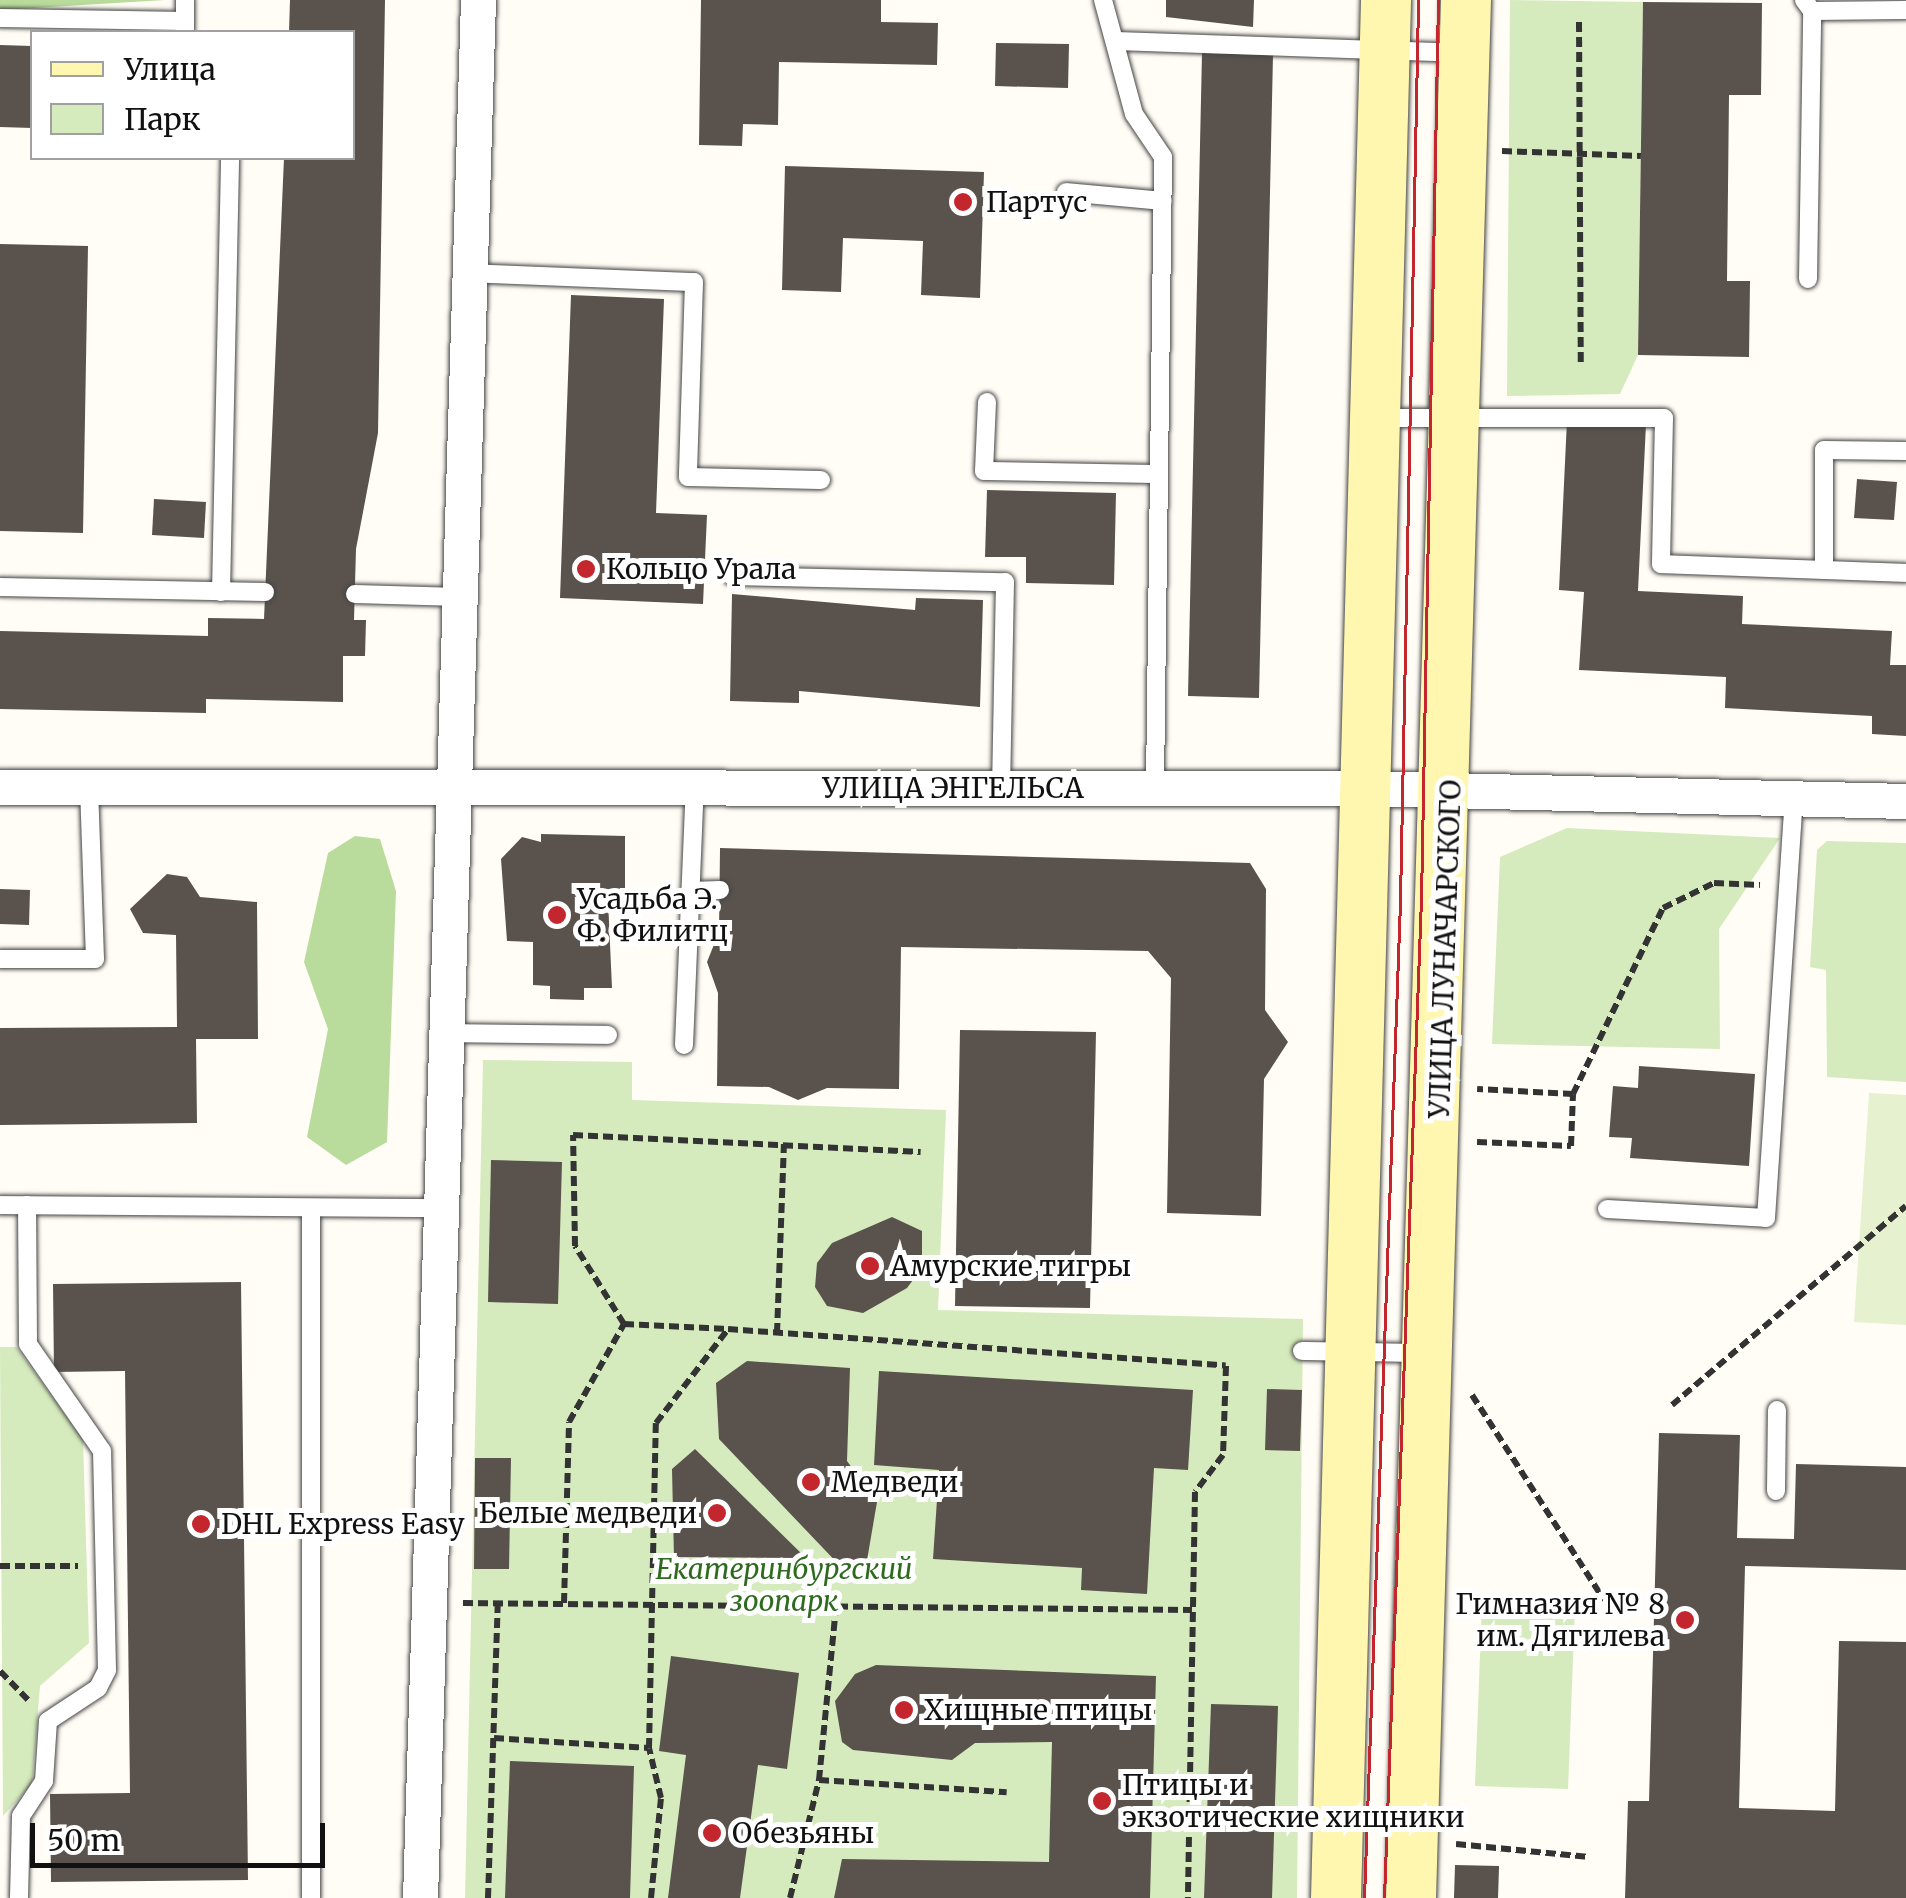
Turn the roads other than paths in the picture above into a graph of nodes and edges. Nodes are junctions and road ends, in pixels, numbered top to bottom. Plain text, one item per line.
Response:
1 (186, 0) edge
2 (478, 0) edge
3 (1102, 0) edge
4 (1386, 0) edge
5 (1466, 0) edge
6 (1808, 5) edge
7 (1906, 10) edge
8 (0, 18) edge
9 (184, 27) edge
10 (1118, 40) junction
11 (1385, 50) junction
12 (1464, 53) junction
13 (230, 160) edge
14 (1066, 192) dead end
15 (1162, 201) junction
16 (469, 273) junction
17 (1808, 279) dead end
18 (987, 402) dead end
19 (1374, 418) junction
20 (1457, 418) junction
21 (1906, 451) edge
22 (1158, 474) junction
23 (821, 480) dead end
24 (1824, 570) junction
25 (1906, 573) edge
26 (732, 576) dead end
27 (0, 586) edge
28 (221, 592) junction
29 (265, 592) dead end
30 (355, 594) dead end
31 (459, 597) junction
32 (695, 787) junction
33 (0, 788) edge
34 (89, 788) junction
35 (452, 788) junction
36 (1000, 788) junction
37 (1155, 788) junction
38 (1362, 788) junction
39 (1450, 792) junction
40 (1794, 797) junction
41 (1906, 801) edge
42 (690, 890) junction
43 (720, 890) dead end
44 (0, 959) edge
45 (446, 1033) junction
46 (608, 1035) dead end
47 (684, 1044) dead end
48 (0, 1205) edge
49 (27, 1206) junction
50 (311, 1208) junction
51 (441, 1208) junction
52 (1608, 1209) dead end
53 (1325, 1352) junction
54 (1432, 1352) junction
55 (1777, 1410) dead end
56 (1776, 1491) dead end
57 (19, 1898) edge
58 (311, 1898) edge
59 (420, 1898) edge
60 (1336, 1898) edge
61 (1411, 1898) edge

1 - 9 lane
2 - 16 street
3 - 10 lane
4 - 11 main road
5 - 12 main road, УЛИЦА ЛУНАЧАРСКОГО
6 - 7 lane
6 - 17 lane
8 - 9 lane
10 - 11 lane
10 - 15 lane
11 - 12 lane
11 - 19 main road
12 - 20 main road, УЛИЦА ЛУНАЧАРСКОГО
13 - 28 lane
14 - 15 lane
15 - 22 lane
16 - 23 lane
16 - 31 street
18 - 22 lane
19 - 20 lane
19 - 38 main road
20 - 24 lane
20 - 39 main road, УЛИЦА ЛУНАЧАРСКОГО
21 - 24 lane
22 - 37 lane
24 - 25 lane
26 - 36 lane
27 - 28 lane
28 - 29 lane
30 - 31 lane
31 - 35 street
32 - 35 street, УЛИЦА ЭНГЕЛЬСА
32 - 36 street, УЛИЦА ЭНГЕЛЬСА
32 - 42 lane
33 - 34 street, УЛИЦА ЭНГЕЛЬСА
34 - 35 street, УЛИЦА ЭНГЕЛЬСА
34 - 44 lane
35 - 45 street
36 - 37 street, УЛИЦА ЭНГЕЛЬСА
37 - 38 street, УЛИЦА ЭНГЕЛЬСА
38 - 39 street, УЛИЦА ЭНГЕЛЬСА
38 - 53 main road
39 - 40 street, УЛИЦА ЭНГЕЛЬСА
39 - 54 main road, УЛИЦА ЛУНАЧАРСКОГО
40 - 41 street, УЛИЦА ЭНГЕЛЬСА
40 - 52 lane
42 - 43 lane
42 - 47 lane
45 - 46 lane
45 - 51 street
48 - 49 lane
49 - 50 lane
49 - 57 lane
50 - 51 lane
50 - 58 lane
51 - 59 street
53 - 54 lane
53 - 60 main road
54 - 61 main road, УЛИЦА ЛУНАЧАРСКОГО
55 - 56 lane

